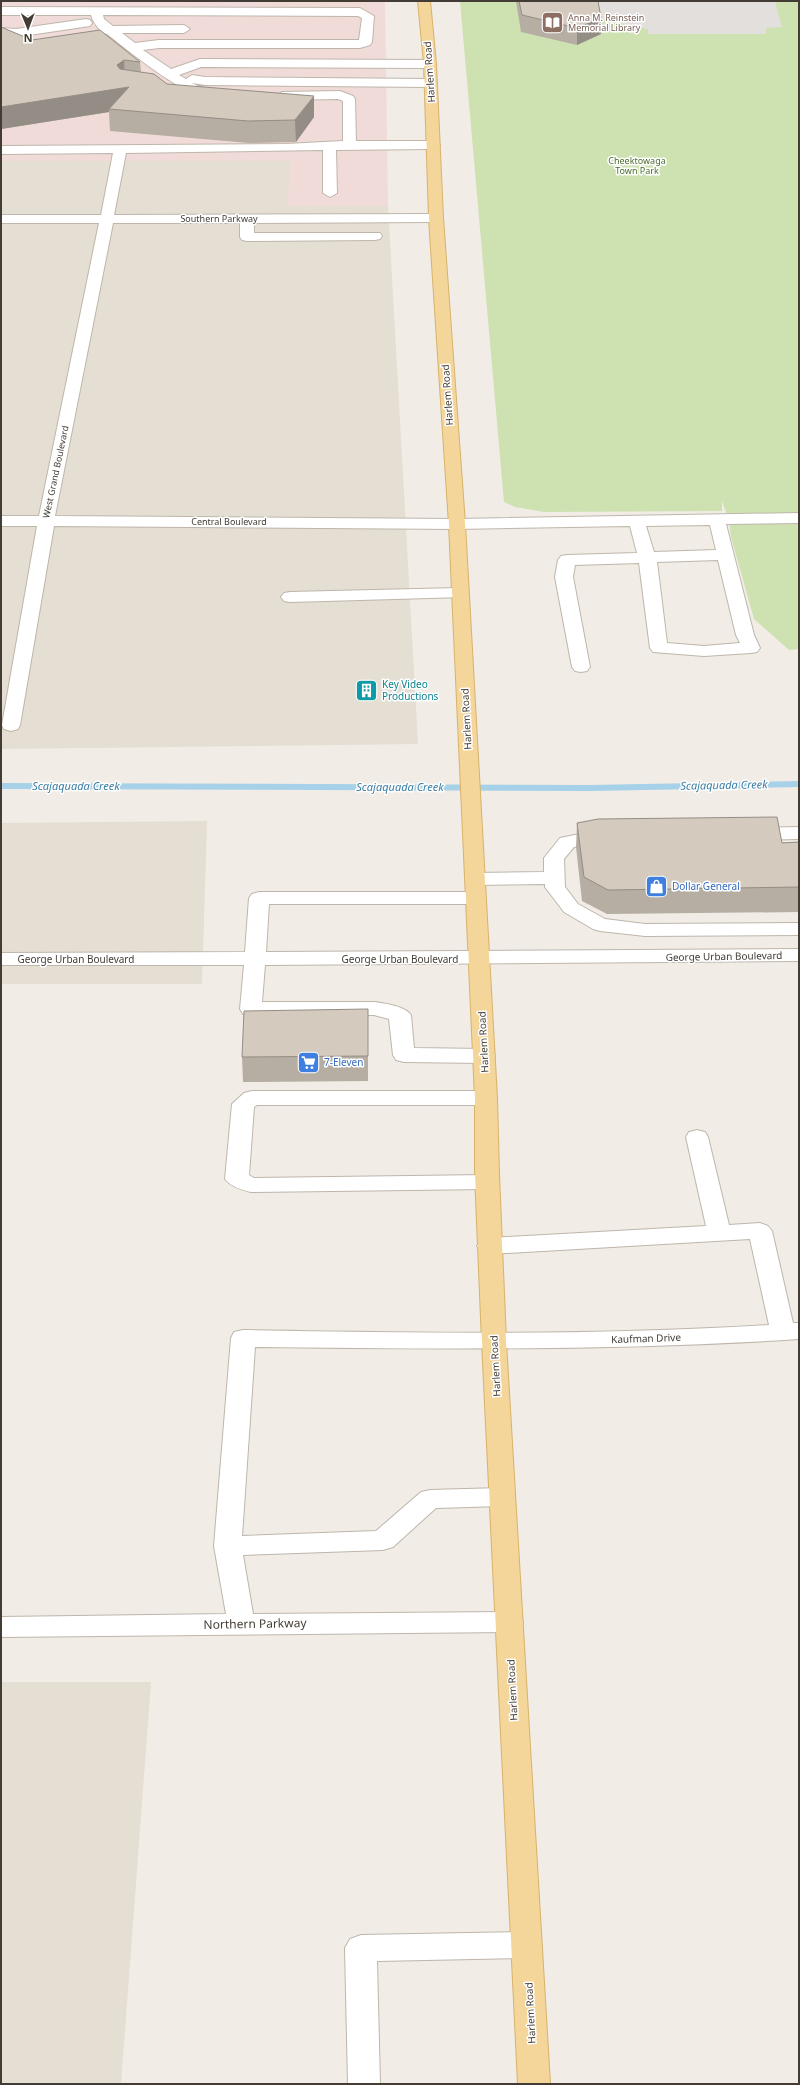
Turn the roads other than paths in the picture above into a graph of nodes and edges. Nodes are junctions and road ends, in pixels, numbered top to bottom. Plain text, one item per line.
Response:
1 (424, 1) edge
2 (1, 12) edge
3 (48, 12) junction
4 (100, 24) junction
5 (43, 29) junction
6 (195, 29) dead end
7 (352, 29) dead end
8 (367, 29) junction
9 (1, 32) edge
10 (134, 47) junction
11 (430, 64) junction
12 (169, 74) junction
13 (431, 83) junction
14 (190, 86) junction
15 (168, 88) edge
16 (226, 96) edge
17 (272, 96) edge
18 (350, 145) junction
19 (433, 145) junction
20 (329, 148) junction
21 (120, 149) junction
22 (1, 150) edge
23 (330, 193) dead end
24 (340, 218) junction
25 (436, 218) junction
26 (106, 219) junction
27 (247, 219) junction
28 (1, 220) edge
29 (375, 236) dead end
30 (340, 237) junction
31 (799, 518) edge
32 (716, 520) junction
33 (1, 521) edge
34 (46, 521) junction
35 (637, 522) junction
36 (457, 524) junction
37 (725, 555) junction
38 (646, 556) junction
39 (459, 593) junction
40 (290, 597) dead end
41 (581, 667) dead end
42 (11, 725) dead end
43 (799, 833) edge
44 (729, 834) edge
45 (621, 835) edge
46 (555, 878) junction
47 (476, 888) junction
48 (799, 929) edge
49 (799, 955) edge
50 (479, 958) junction
51 (1, 959) edge
52 (254, 959) junction
53 (484, 1056) junction
54 (486, 1098) junction
55 (696, 1137) dead end
56 (487, 1182) junction
57 (719, 1233) junction
58 (489, 1246) junction
59 (791, 1332) edge
60 (494, 1342) junction
61 (502, 1497) junction
62 (228, 1546) junction
63 (509, 1622) junction
64 (241, 1624) junction
65 (1, 1626) edge
66 (526, 1945) junction
67 (364, 2084) edge
68 (534, 2084) edge

1 - 11 main road, Harlem Road
2 - 3 street
3 - 4 street
3 - 5 street
4 - 5 street
4 - 6 street
4 - 8 street
4 - 10 street
5 - 9 street
7 - 8 street
8 - 10 street
10 - 12 street
11 - 12 street
11 - 13 main road, Harlem Road
12 - 13 street
12 - 14 street
13 - 19 main road, Harlem Road
14 - 15 street
14 - 16 street
17 - 18 street
18 - 19 street
18 - 20 street
19 - 25 main road, Harlem Road
20 - 21 street
20 - 23 street
21 - 22 street
21 - 26 street, West Grand Boulevard
24 - 25 street, Southern Parkway
24 - 27 street, Southern Parkway
24 - 30 street
25 - 36 main road, Harlem Road
26 - 27 street, Southern Parkway
26 - 28 street, Southern Parkway
26 - 34 street, West Grand Boulevard
27 - 30 street
29 - 30 street
31 - 32 street, Central Boulevard
32 - 35 street, Central Boulevard
32 - 37 street
33 - 34 street, Central Boulevard
34 - 36 street, Central Boulevard
34 - 42 street, West Grand Boulevard
35 - 36 street, Central Boulevard
35 - 38 street
36 - 39 main road, Harlem Road
37 - 38 street
37 - 38 street
38 - 41 street
39 - 40 street
39 - 47 main road, Harlem Road
43 - 44 street
45 - 46 street
46 - 47 street
46 - 48 street
47 - 50 main road, Harlem Road
47 - 52 street
49 - 50 street, George Urban Boulevard
50 - 52 street, George Urban Boulevard
50 - 53 main road, Harlem Road
51 - 52 street, George Urban Boulevard
52 - 53 street
53 - 54 main road, Harlem Road
54 - 56 main road, Harlem Road
54 - 56 street
55 - 57 street
56 - 58 main road, Harlem Road
57 - 58 street
57 - 59 street
58 - 60 main road, Harlem Road
59 - 60 street, Kaufman Drive
60 - 61 main road, Harlem Road
60 - 62 street, Kaufman Drive
61 - 62 street
61 - 63 main road, Harlem Road
62 - 64 street
63 - 64 street, Northern Parkway
63 - 66 main road, Harlem Road
64 - 65 street, Northern Parkway
66 - 67 street
66 - 68 main road, Harlem Road

